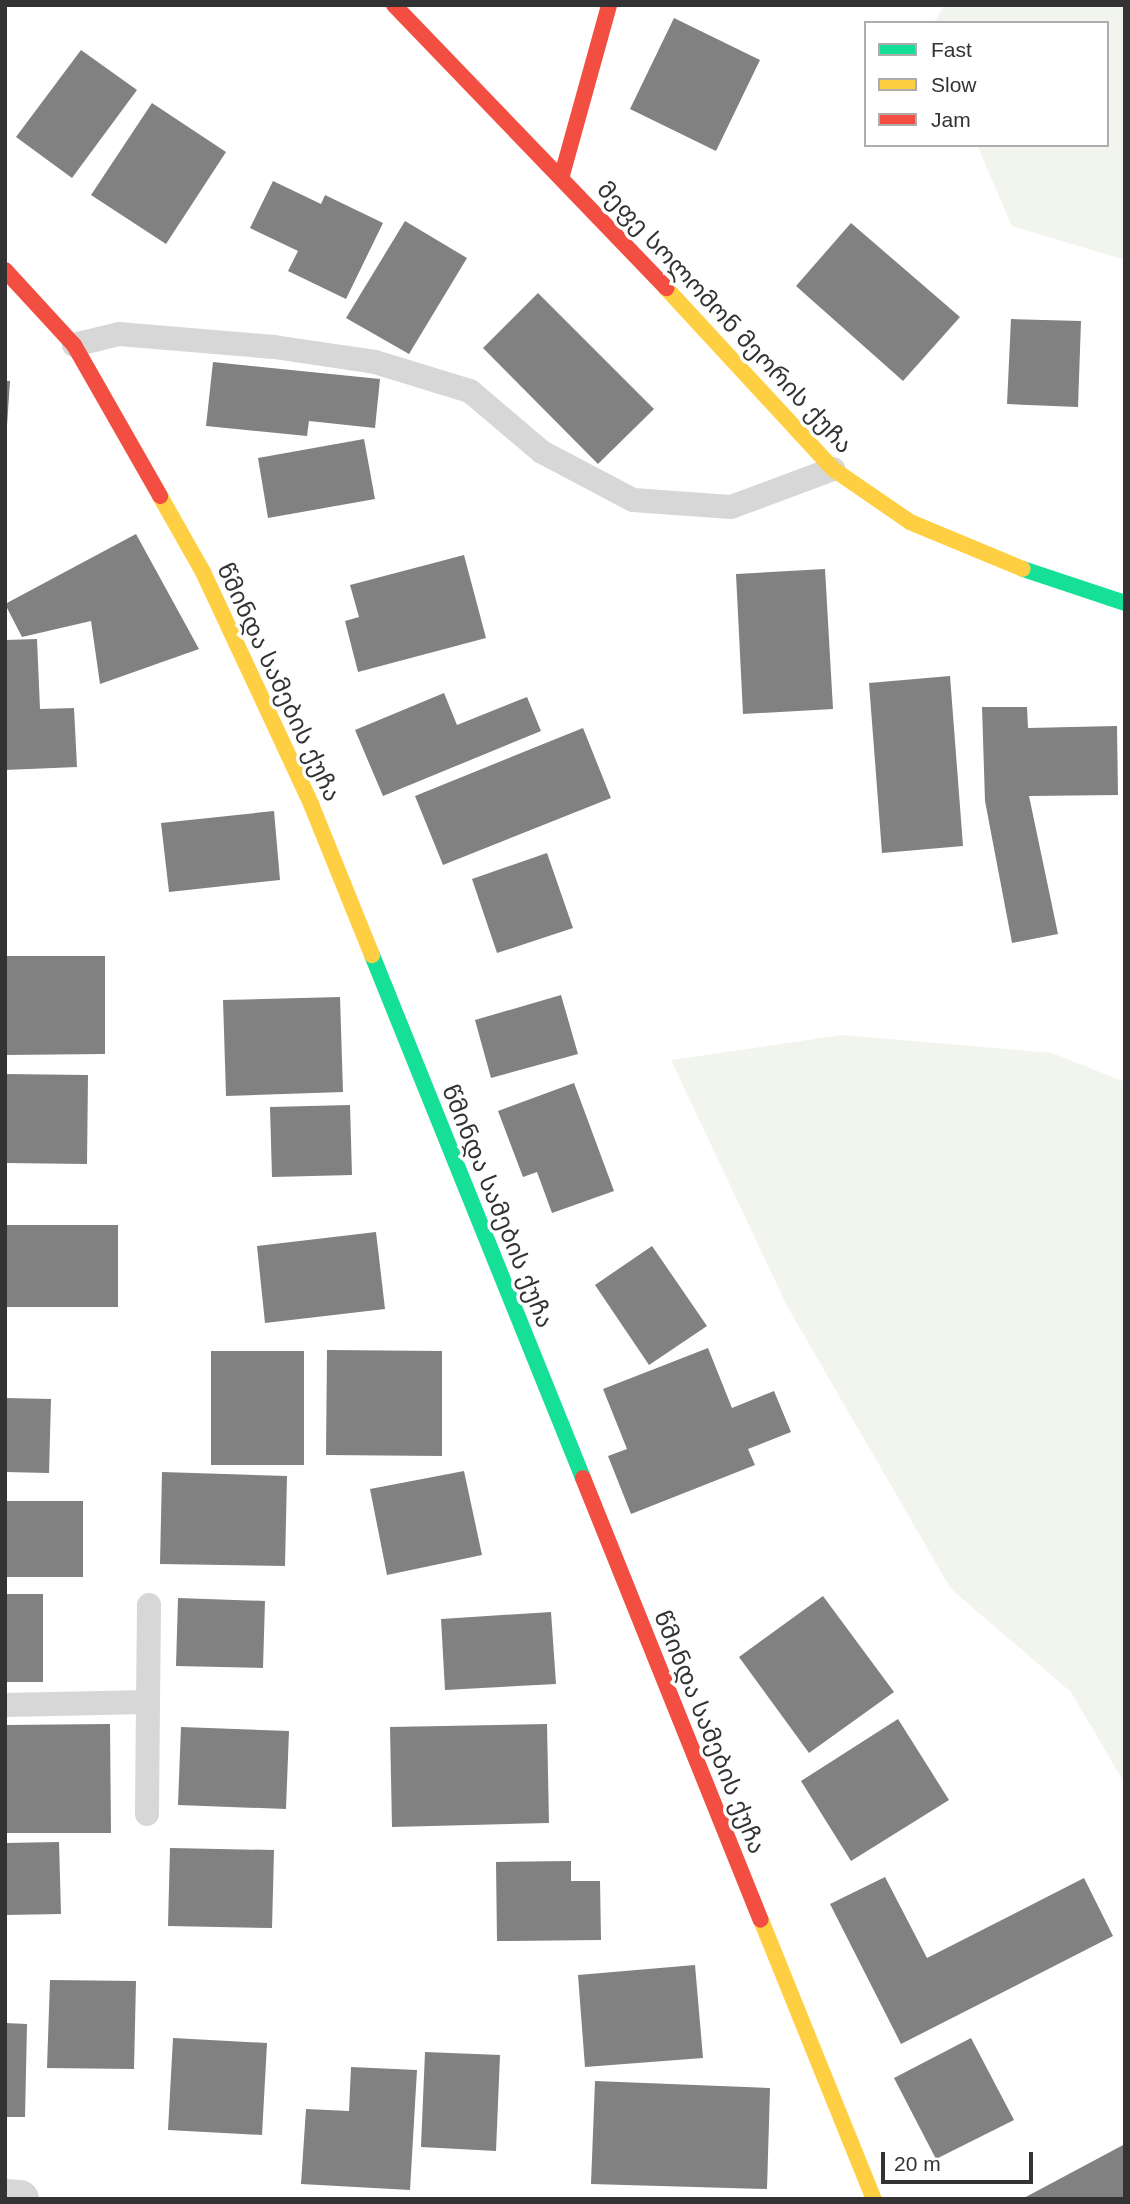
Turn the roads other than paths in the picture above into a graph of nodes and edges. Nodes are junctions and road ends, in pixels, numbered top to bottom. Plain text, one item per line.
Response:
1 (394, 5) edge
2 (609, 5) edge
3 (562, 175) junction
4 (5, 270) edge
5 (74, 345) junction
6 (833, 469) junction
7 (1125, 603) edge
8 (149, 1605) dead end
9 (148, 1702) junction
10 (5, 1705) edge
11 (147, 1814) dead end
12 (5, 2198) edge
13 (20, 2199) edge
14 (874, 2199) edge

1 - 3 street, მეფე სოლომონ მეორის ქუჩა
2 - 3 street, მეფე სოლომონ მეორის ქუჩა
3 - 6 street, მეფე სოლომონ მეორის ქუჩა
4 - 5 street, წმინდა სამების ქუჩა
5 - 6 lane
5 - 14 street, წმინდა სამების ქუჩა
6 - 7 street, მეფე სოლომონ მეორის ქუჩა
8 - 9 lane
9 - 10 lane
9 - 11 lane
12 - 13 street

